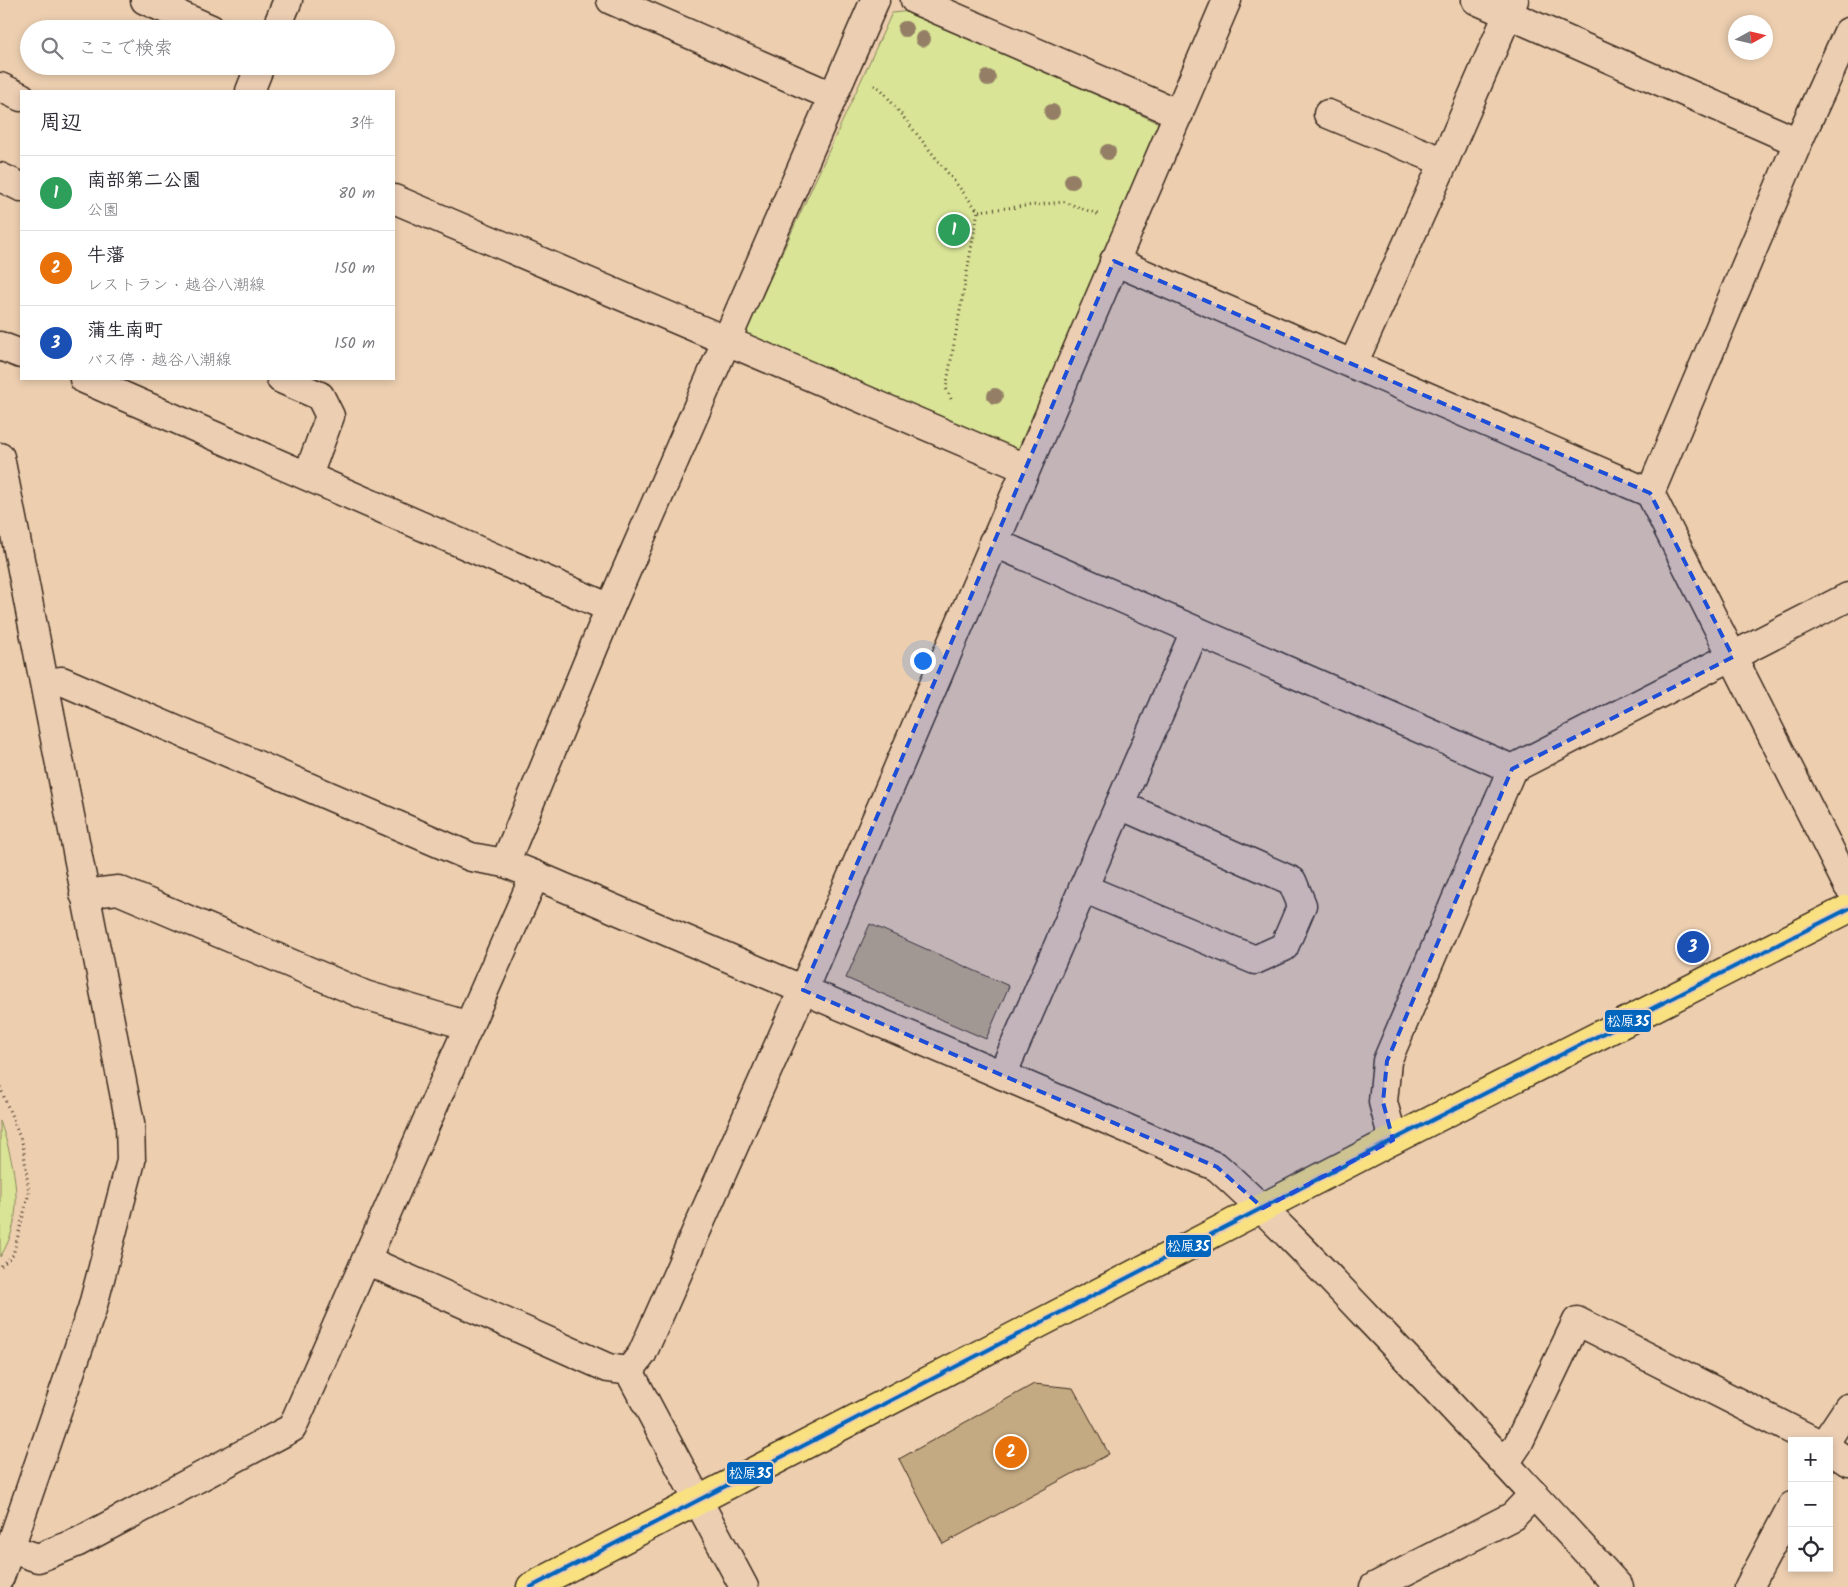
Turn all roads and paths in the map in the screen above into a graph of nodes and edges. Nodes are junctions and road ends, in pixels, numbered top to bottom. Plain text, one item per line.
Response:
1 (145, 0) edge
2 (288, 0) edge
3 (611, 0) edge
4 (875, 0) edge
5 (915, 0) edge
6 (1227, 0) edge
7 (1476, 0) edge
8 (1511, 7) edge
9 (191, 20) edge
10 (280, 20) edge
11 (1848, 32) edge
12 (256, 75) edge
13 (872, 85) dead end
14 (0, 87) edge
15 (250, 90) edge
16 (832, 96) junction
17 (20, 97) edge
18 (1178, 114) junction
19 (1328, 114) dead end
20 (1798, 142) junction
21 (1444, 162) junction
22 (0, 177) edge
23 (20, 187) edge
24 (395, 199) edge
25 (1080, 207) dead end
26 (978, 211) junction
27 (1114, 261) junction
28 (726, 342) junction
29 (1353, 364) junction
30 (89, 380) edge
31 (283, 380) edge
32 (122, 386) edge
33 (946, 436) junction
34 (0, 457) edge
35 (1025, 468) junction
36 (308, 475) junction
37 (3, 484) edge
38 (1650, 493) junction
39 (994, 542) junction
40 (1848, 597) edge
41 (610, 608) junction
42 (1195, 631) junction
43 (1733, 657) junction
44 (46, 683) junction
45 (1512, 769) junction
46 (1120, 805) junction
47 (505, 863) junction
48 (535, 875) junction
49 (1848, 886) edge
50 (1083, 888) junction
51 (84, 894) junction
52 (1848, 909) edge
53 (803, 990) junction
54 (469, 1026) junction
55 (1002, 1076) junction
56 (0, 1087) edge
57 (1393, 1140) junction
58 (1263, 1208) junction
59 (366, 1260) junction
60 (0, 1267) edge
61 (629, 1372) junction
62 (1848, 1408) edge
63 (1806, 1437) edge
64 (1829, 1437) edge
65 (1833, 1452) edge
66 (1506, 1462) junction
67 (1848, 1462) edge
68 (1534, 1494) junction
69 (698, 1502) junction
70 (1788, 1514) edge
71 (10, 1549) junction
72 (0, 1578) edge
73 (531, 1587) edge
74 (744, 1587) edge
75 (1374, 1587) edge
76 (1619, 1587) edge
77 (1749, 1587) edge

1 - 9 street
2 - 10 street
3 - 16 street
4 - 16 street
5 - 18 street
6 - 18 street
7 - 8 street
8 - 20 street
8 - 21 street
11 - 20 street
12 - 15 street
13 - 26 path
14 - 17 street
16 - 28 street
18 - 27 street
19 - 21 street
20 - 38 street
21 - 29 street
22 - 23 street
24 - 28 street
25 - 26 path
26 - 33 path
27 - 29 street
27 - 35 street
28 - 33 street
28 - 41 street
29 - 38 street
30 - 32 street
31 - 36 street
32 - 36 street
33 - 35 street
34 - 37 street
35 - 39 street
36 - 41 street
37 - 44 street
38 - 43 street
39 - 42 street
39 - 53 street
40 - 43 street
41 - 47 street
42 - 45 street
42 - 46 street
43 - 45 street
43 - 49 street
44 - 47 street
44 - 51 street
45 - 57 street
46 - 50 street
46 - 50 street
47 - 48 street
48 - 53 street
48 - 54 street
50 - 55 street
51 - 54 street
51 - 71 street
52 - 57 main road
53 - 55 street
53 - 61 street
54 - 59 street
55 - 58 street
56 - 60 path
57 - 58 main road
58 - 66 street
58 - 69 main road
59 - 61 street
59 - 71 street
61 - 69 street
62 - 64 street
63 - 66 street
65 - 67 street
66 - 68 street
68 - 75 street
68 - 76 street
69 - 73 main road
69 - 74 street
70 - 77 street
71 - 72 street

